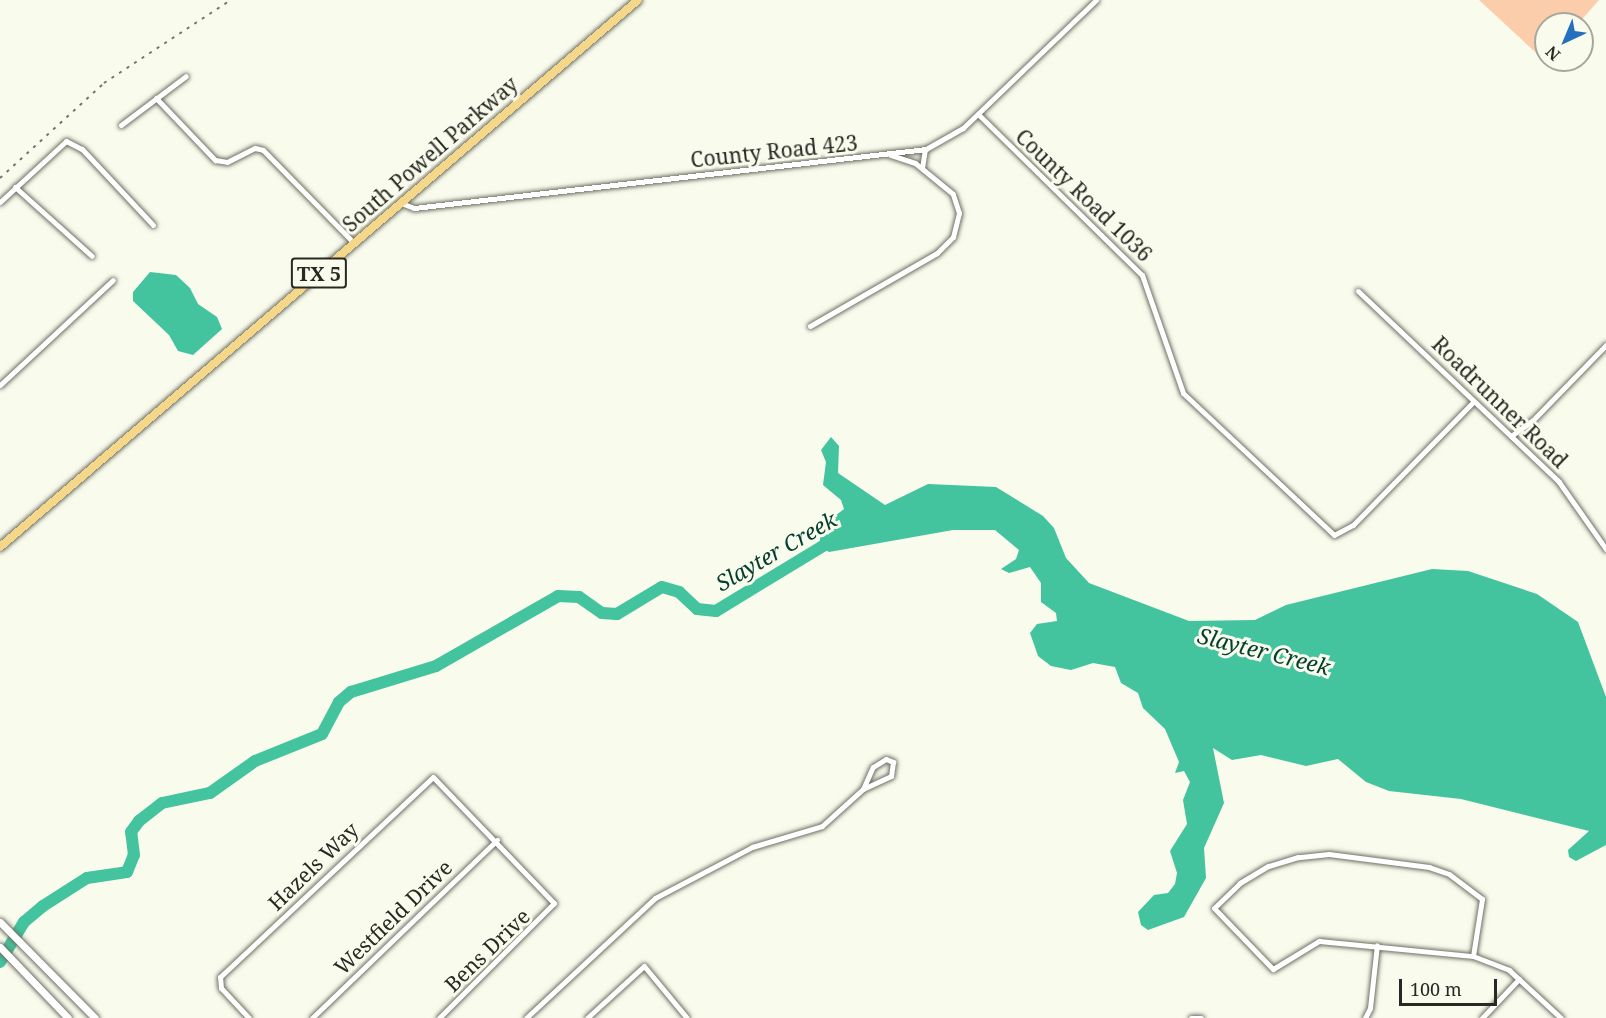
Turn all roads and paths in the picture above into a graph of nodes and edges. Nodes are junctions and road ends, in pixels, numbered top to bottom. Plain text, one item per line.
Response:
1 (638, 0) edge
2 (1096, 0) edge
3 (186, 76) dead end
4 (156, 98) junction
5 (978, 114) junction
6 (121, 125) dead end
7 (925, 149) junction
8 (890, 155) junction
9 (923, 170) junction
10 (15, 187) junction
11 (0, 202) edge
12 (400, 203) junction
13 (153, 225) dead end
14 (354, 243) junction
15 (92, 256) dead end
16 (113, 280) dead end
17 (1358, 291) dead end
18 (810, 326) dead end
19 (1606, 345) edge
20 (0, 385) edge
21 (1473, 402) junction
22 (1511, 436) junction
23 (0, 547) edge
24 (1606, 549) edge
25 (863, 789) junction
26 (497, 840) junction
27 (0, 922) edge
28 (1377, 945) junction
29 (0, 947) edge
30 (1473, 956) junction
31 (1519, 979) junction
32 (1199, 1016) edge
33 (68, 1018) edge
34 (95, 1018) edge
35 (249, 1018) edge
36 (312, 1018) edge
37 (439, 1018) edge
38 (526, 1018) edge
39 (587, 1018) edge
40 (687, 1018) edge
41 (1191, 1018) edge
42 (1365, 1018) edge
43 (1482, 1018) edge
44 (1561, 1018) edge

1 - 12 main road, South Powell Parkway / TX 5
2 - 5 street, County Road 423
3 - 4 street
4 - 6 street
4 - 14 street
5 - 7 street, County Road 423
5 - 21 street, County Road 1036
7 - 8 street, County Road 423
7 - 9 street
8 - 9 street
8 - 12 street, County Road 423
9 - 18 street
10 - 11 street
10 - 13 street
10 - 15 street
12 - 14 main road, South Powell Parkway / TX 5
14 - 23 main road, South Powell Parkway / TX 5
16 - 20 street
17 - 21 street, Roadrunner Road
19 - 22 street
21 - 22 street, Roadrunner Road
22 - 24 street, Roadrunner Road
25 - 25 street
25 - 38 street
26 - 35 street, Hazels Way
26 - 36 street, Westfield Drive
26 - 37 street, Bens Drive
27 - 34 main road
28 - 30 street
28 - 30 street
28 - 42 street
29 - 33 main road
30 - 31 street
31 - 43 street
31 - 44 street
32 - 41 street
39 - 40 street

